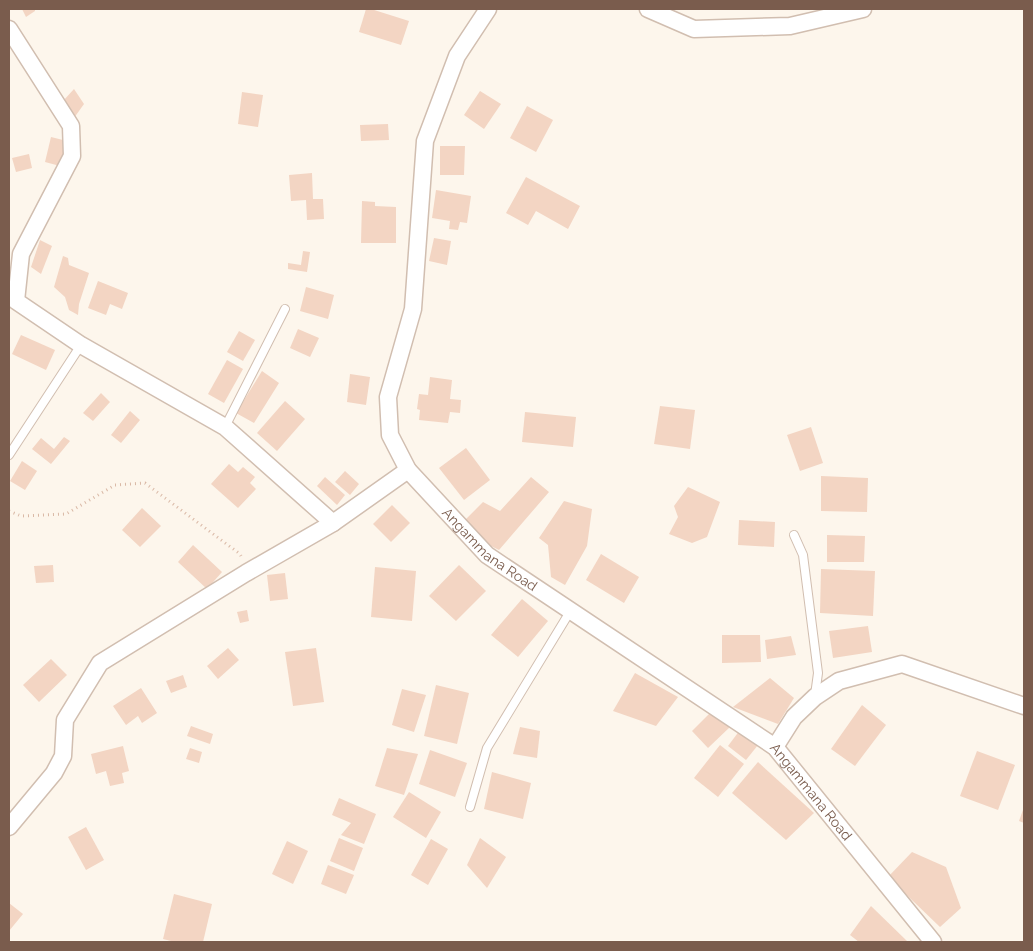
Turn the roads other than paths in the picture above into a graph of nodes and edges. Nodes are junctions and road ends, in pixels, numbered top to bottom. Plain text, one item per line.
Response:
1 (488, 9) edge
2 (648, 9) edge
3 (863, 9) edge
4 (9, 29) edge
5 (285, 309) dead end
6 (81, 345) junction
7 (225, 426) junction
8 (9, 455) edge
9 (408, 470) junction
10 (333, 523) junction
11 (794, 535) dead end
12 (571, 610) junction
13 (815, 697) junction
14 (1024, 706) edge
15 (775, 747) junction
16 (470, 807) dead end
17 (9, 827) edge
18 (933, 942) edge

1 - 9 street, Angammana Road
2 - 3 street
4 - 6 street
5 - 7 lane
6 - 7 street
6 - 8 lane
7 - 10 street
9 - 10 street
9 - 12 street, Angammana Road
10 - 17 street
11 - 13 lane
12 - 15 street, Angammana Road
12 - 16 lane
13 - 14 street
13 - 15 street
15 - 18 street, Angammana Road

